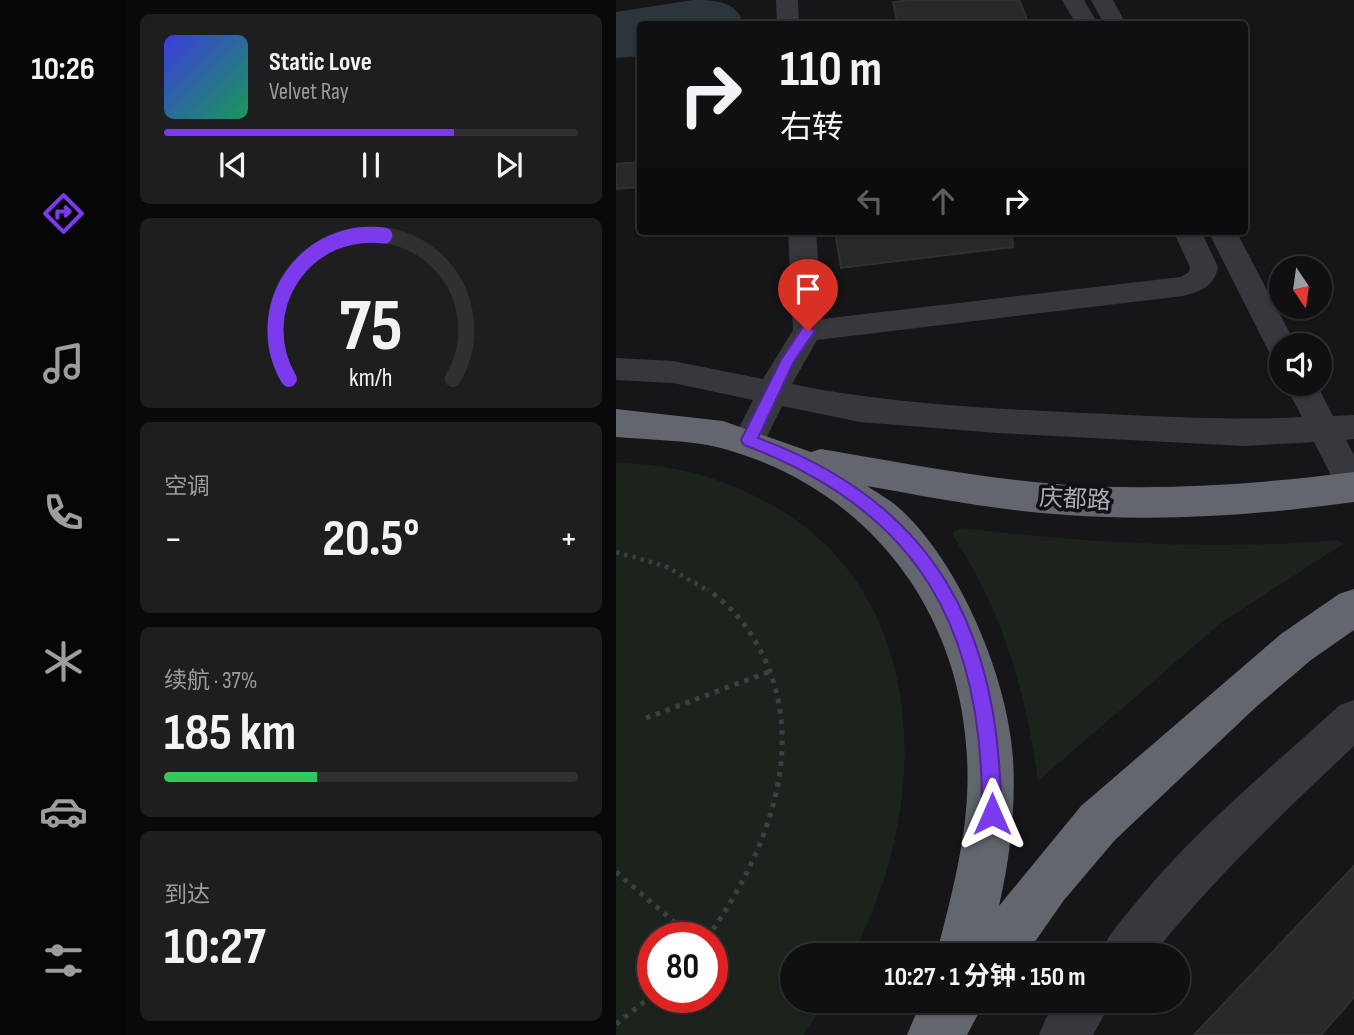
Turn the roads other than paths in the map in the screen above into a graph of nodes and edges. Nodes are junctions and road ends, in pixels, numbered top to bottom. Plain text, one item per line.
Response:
1 (787, 0) edge
2 (1073, 0) edge
3 (1102, 0) edge
4 (788, 21) edge
5 (1085, 21) edge
6 (1113, 21) edge
7 (802, 235) edge
8 (1189, 235) edge
9 (1224, 235) edge
10 (808, 331) junction
11 (1274, 333) edge
12 (616, 369) edge
13 (772, 392) junction
14 (1311, 396) edge
15 (616, 423) edge
16 (1339, 428) edge
17 (749, 440) junction
18 (797, 458) junction
19 (1354, 487) edge
20 (1354, 607) edge
21 (1354, 719) edge
22 (965, 943) edge
23 (1003, 943) edge
24 (1132, 943) edge
25 (940, 1013) edge
26 (949, 1013) edge
27 (1079, 1013) edge
28 (932, 1035) edge
29 (1063, 1035) edge

1 - 4 street
2 - 5 street
3 - 6 street
7 - 10 street
8 - 10 street
9 - 11 street
10 - 13 street
12 - 13 street
13 - 16 street
13 - 17 street
14 - 16 street
15 - 17 highway
16 - 19 street
17 - 18 highway
18 - 19 highway, 庆都路
18 - 22 highway
20 - 23 highway
21 - 24 street
25 - 28 highway
26 - 28 highway
27 - 29 street

